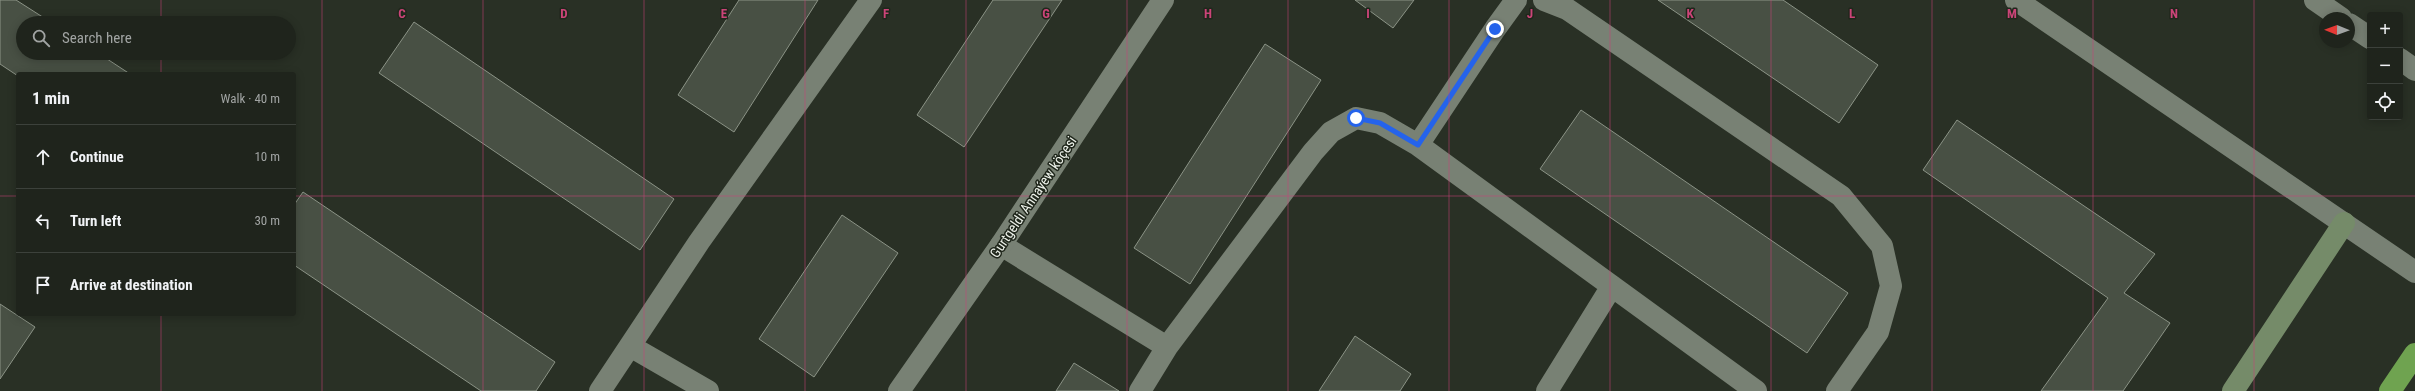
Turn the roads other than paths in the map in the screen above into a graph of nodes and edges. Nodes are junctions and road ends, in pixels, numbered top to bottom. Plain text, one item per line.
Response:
1 (871, 0) edge
2 (1163, 0) edge
3 (1516, 0) edge
4 (1544, 0) edge
5 (2016, 0) edge
6 (2315, 0) edge
7 (2332, 12) edge
8 (2355, 28) edge
9 (2367, 36) edge
10 (2403, 61) edge
11 (2415, 70) edge
12 (1418, 145) junction
13 (2344, 223) junction
14 (1001, 245) junction
15 (2415, 272) edge
16 (1612, 286) junction
17 (630, 346) junction
18 (1167, 347) junction
19 (2415, 354) edge
20 (600, 391) edge
21 (708, 391) edge
22 (899, 391) edge
23 (1140, 391) edge
24 (1547, 391) edge
25 (1756, 391) edge
26 (1837, 391) edge
27 (2233, 391) edge
28 (2390, 391) edge

1 - 17 street
2 - 14 street, Gurtgeldi Annaýew köçesi
3 - 12 street
4 - 26 street
5 - 13 street
6 - 7 street
8 - 9 street
10 - 11 street
12 - 16 street
12 - 18 street
13 - 15 street
13 - 27 street
14 - 18 street
14 - 22 street, Gurtgeldi Annaýew köçesi
16 - 24 street
16 - 25 street
17 - 20 street
17 - 21 street
18 - 23 street
19 - 28 highway

